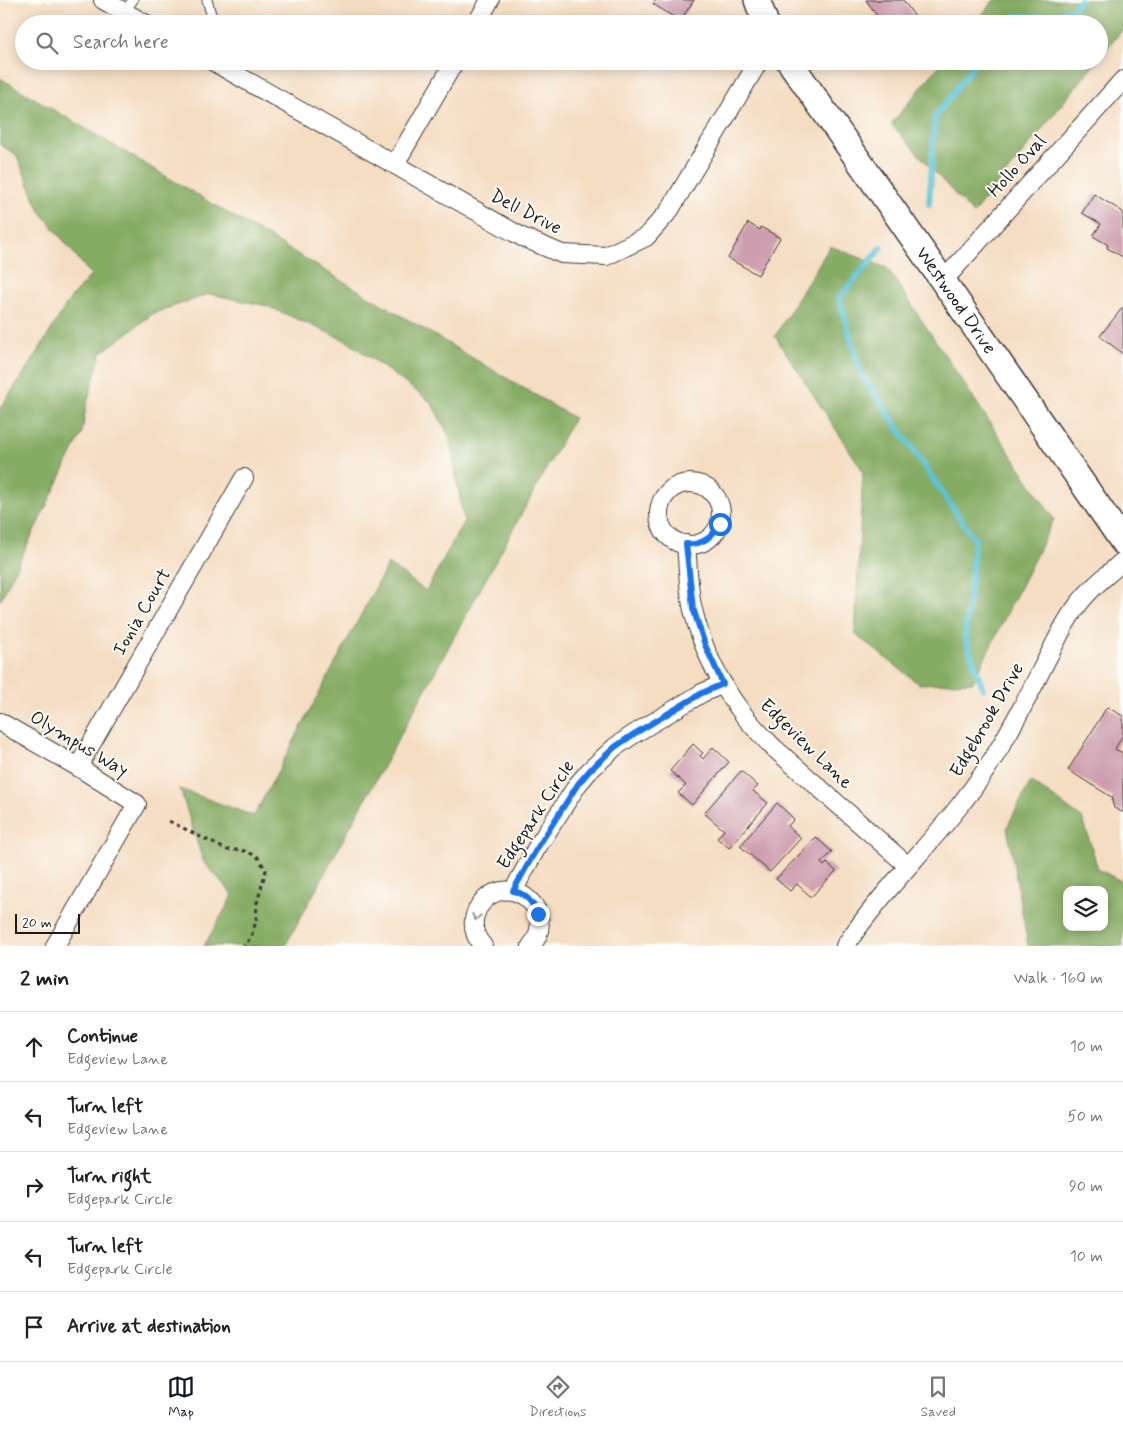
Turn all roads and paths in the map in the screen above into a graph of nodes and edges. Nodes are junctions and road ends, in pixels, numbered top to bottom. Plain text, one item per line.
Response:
1 (104, 0) edge
2 (207, 0) edge
3 (490, 0) edge
4 (757, 0) edge
5 (128, 6) edge
6 (137, 15) edge
7 (211, 15) edge
8 (481, 15) edge
9 (763, 15) edge
10 (229, 70) edge
11 (450, 70) edge
12 (754, 70) edge
13 (795, 70) edge
14 (1123, 80) edge
15 (395, 164) junction
16 (943, 281) junction
17 (244, 478) dead end
18 (1123, 542) edge
19 (686, 544) dead end
20 (1123, 561) edge
21 (723, 684) junction
22 (0, 722) edge
23 (78, 768) junction
24 (169, 821) dead end
25 (908, 866) junction
26 (513, 891) junction
27 (55, 946) edge
28 (244, 946) edge
29 (483, 946) edge
30 (531, 946) edge
31 (845, 946) edge

1 - 5 street
2 - 7 lane
3 - 8 street
4 - 9 street
5 - 6 street
10 - 15 street, Dell Drive
11 - 15 street
12 - 15 street, Dell Drive
13 - 16 street, Westwood Drive
14 - 16 street, Hollo Oval
16 - 18 street, Westwood Drive
17 - 23 street, Ionia Court
19 - 21 street, Edgeview Lane
20 - 25 street, Edgebrook Drive
21 - 25 street, Edgeview Lane
21 - 26 street, Edgepark Circle
22 - 23 street, Olympus Way
23 - 27 street, Olympus Way
24 - 28 path
25 - 31 street, Edgebrook Drive
26 -> 29 street, Edgepark Circle
26 - 30 street, Edgepark Circle

